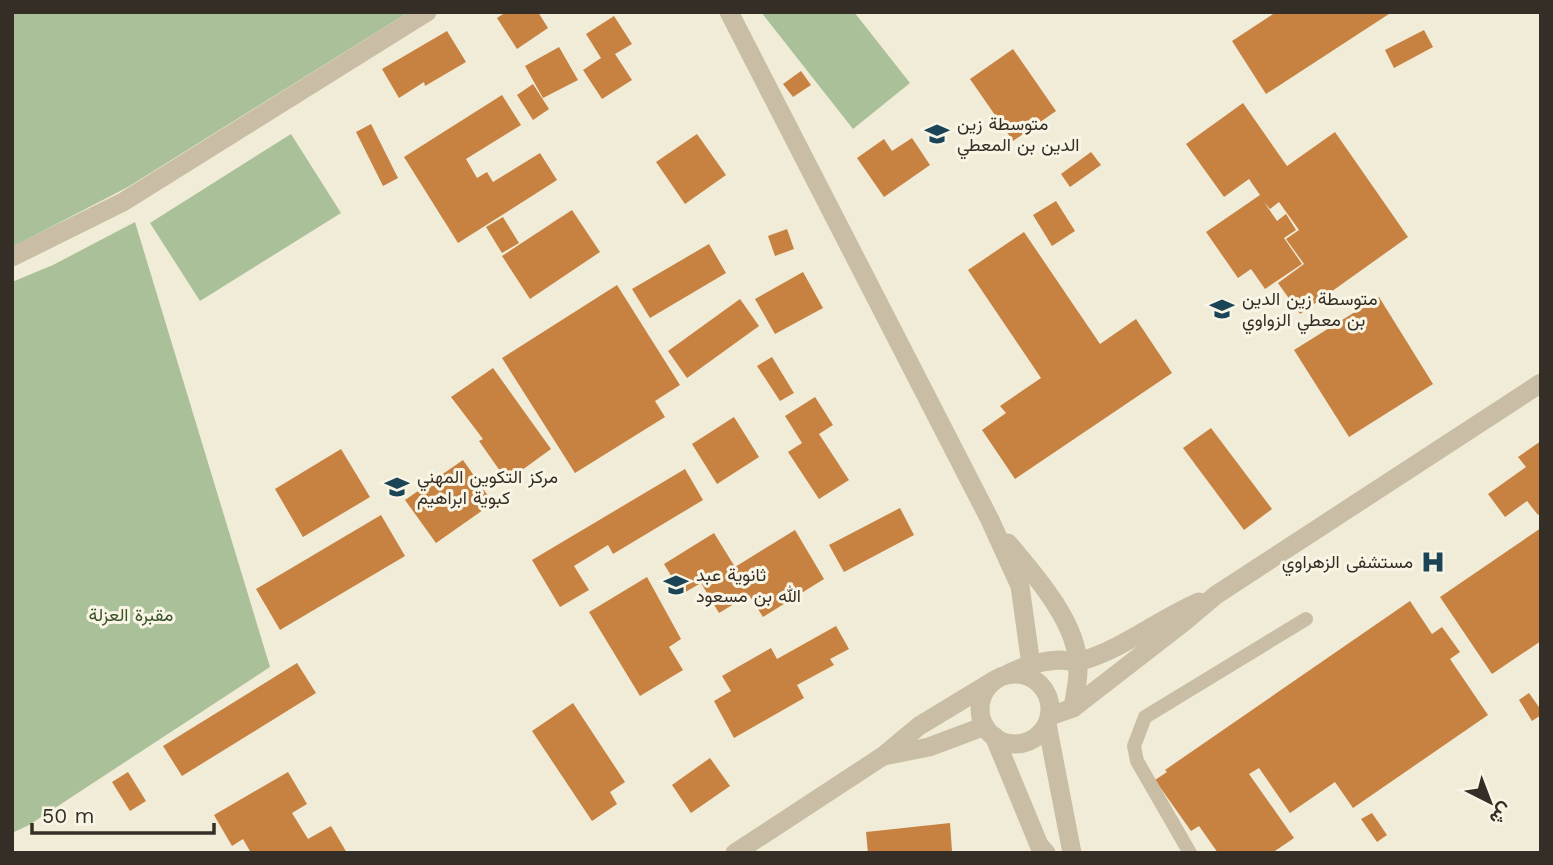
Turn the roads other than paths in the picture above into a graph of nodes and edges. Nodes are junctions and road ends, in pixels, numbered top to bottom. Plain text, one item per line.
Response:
1 (427, 12) edge
2 (729, 12) edge
3 (12, 257) edge
4 (1541, 383) edge
5 (990, 520) junction
6 (1216, 595) junction
7 (1307, 619) dead end
8 (1079, 662) junction
9 (1031, 665) junction
10 (1001, 677) junction
11 (1073, 708) junction
12 (1048, 720) junction
13 (989, 731) junction
14 (883, 756) junction
15 (756, 847) edge
16 (736, 853) edge
17 (1046, 853) edge
18 (1072, 853) edge
19 (1190, 853) edge

1 - 3 street
2 - 5 street
4 - 6 street
5 - 8 street
5 - 9 street
6 - 8 street
6 - 11 street
7 - 19 lane
8 - 9 street
8 - 11 street
9 - 10 street
10 - 12 street
10 - 13 street
10 - 14 street
11 - 12 street
12 - 13 street
12 - 18 street
13 - 14 street
13 - 17 street
14 - 15 street
15 - 16 street

